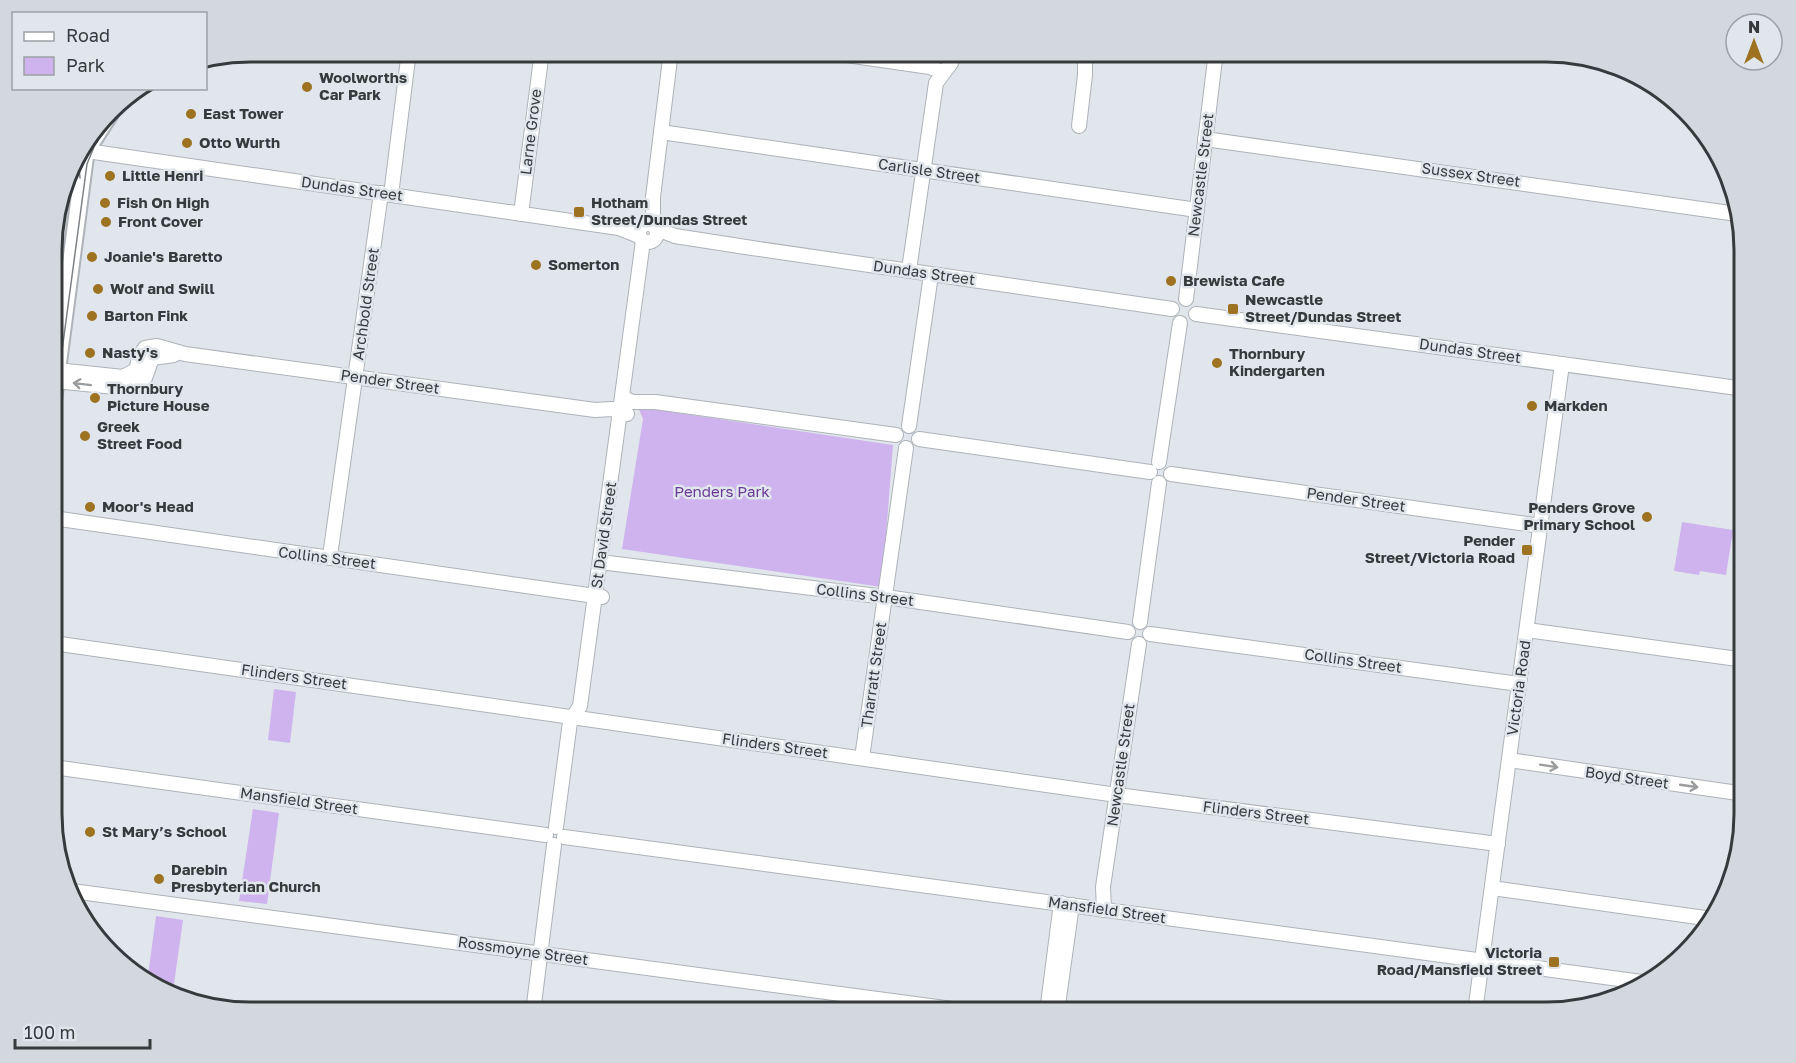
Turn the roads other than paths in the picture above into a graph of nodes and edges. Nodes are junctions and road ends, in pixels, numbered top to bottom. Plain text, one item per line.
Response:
1 (892, 61) edge
2 (952, 61) edge
3 (1085, 61) edge
4 (1215, 61) edge
5 (407, 62) edge
6 (541, 62) edge
7 (670, 62) edge
8 (942, 72) junction
9 (1079, 126) dead end
10 (661, 132) junction
11 (1205, 140) junction
12 (91, 149) edge
13 (81, 168) edge
14 (922, 170) junction
15 (386, 194) junction
16 (1197, 210) junction
17 (1731, 213) edge
18 (521, 214) junction
19 (648, 233) junction
20 (909, 270) junction
21 (931, 274) junction
22 (62, 279) edge
23 (1186, 299) junction
24 (1172, 309) junction
25 (1196, 314) junction
26 (1180, 323) junction
27 (1562, 364) junction
28 (62, 377) edge
29 (355, 378) junction
30 (1734, 388) edge
31 (625, 406) junction
32 (909, 426) junction
33 (896, 435) junction
34 (919, 439) junction
35 (906, 448) junction
36 (1156, 472) junction
37 (62, 519) edge
38 (1541, 526) junction
39 (330, 556) junction
40 (604, 562) junction
41 (599, 597) junction
42 (886, 597) junction
43 (1140, 622) junction
44 (1527, 630) junction
45 (1128, 632) junction
46 (1150, 634) junction
47 (62, 644) edge
48 (1138, 644) junction
49 (1734, 658) edge
50 (1519, 684) junction
51 (580, 717) junction
52 (862, 758) junction
53 (1509, 760) junction
54 (62, 768) edge
55 (1734, 792) edge
56 (1117, 795) junction
57 (555, 836) junction
58 (1498, 844) junction
59 (1492, 888) junction
60 (79, 892) edge
61 (1066, 904) junction
62 (1099, 909) junction
63 (1702, 918) edge
64 (540, 953) junction
65 (1482, 960) junction
66 (1631, 981) edge
67 (1049, 1001) edge
68 (1058, 1001) edge
69 (1476, 1001) edge
70 (534, 1002) edge
71 (898, 1002) edge

1 - 8 street
2 - 8 street
3 - 9 street
4 - 11 street, Newcastle Street
5 - 15 street, Archbold Street
6 - 18 street, Larne Grove
7 - 10 street, St David Street
8 - 14 street
10 - 14 street, Carlisle Street
10 - 19 street, St David Street
11 - 16 street, Newcastle Street
11 - 17 street, Sussex Street
12 - 15 street, Dundas Street
13 - 22 main road
14 - 16 street, Carlisle Street
14 - 20 street
15 - 18 street, Dundas Street
15 - 29 street, Archbold Street
16 - 23 street, Newcastle Street
18 - 19 street, Dundas Street
19 - 20 street, Dundas Street
19 - 31 street, St David Street
20 - 21 street, Dundas Street
21 - 24 street, Dundas Street
21 - 32 street
23 - 24 street
23 - 25 street
24 - 26 street
25 - 26 street
25 - 27 street, Dundas Street
26 - 36 street
27 - 30 street, Dundas Street
27 - 38 street, Victoria Road
28 - 29 street, Pender Street
29 - 31 street, Pender Street
29 - 39 street, Archbold Street
31 - 33 street, Pender Street
31 - 40 street, St David Street
32 - 33 street
32 - 34 street
33 - 35 street
34 - 35 street
34 - 36 street
35 - 42 street, Tharratt Street
36 - 38 street, Pender Street
36 - 43 street
37 - 39 street, Collins Street
38 - 44 street, Victoria Road
39 - 41 street, Collins Street
40 - 41 street, St David Street
40 - 42 street, Collins Street
41 - 51 street, St David Street
42 - 45 street, Collins Street
42 - 52 street, Tharratt Street
43 - 45 street
43 - 46 street
44 - 49 street
44 - 50 street, Victoria Road
45 - 48 street
46 - 48 street
46 - 50 street, Collins Street
47 - 51 street, Flinders Street
48 - 56 street, Newcastle Street
50 - 53 street, Victoria Road
51 - 52 street, Flinders Street
51 - 57 street, St David Street
52 - 56 street, Flinders Street
53 -> 55 street, Boyd Street
53 - 58 street, Victoria Road
54 - 57 street, Mansfield Street
56 - 58 street, Flinders Street
56 - 62 street, Newcastle Street
57 - 61 street, Mansfield Street
57 - 64 street, St David Street
58 - 59 street, Victoria Road
59 - 63 street
59 - 65 street, Victoria Road
60 - 64 street, Rossmoyne Street
61 - 62 street, Mansfield Street
61 - 67 street
61 - 68 street
62 - 65 street, Mansfield Street
64 - 70 street, St David Street
64 - 71 street, Rossmoyne Street
65 - 66 street, Mansfield Street
65 - 69 street, Victoria Road

